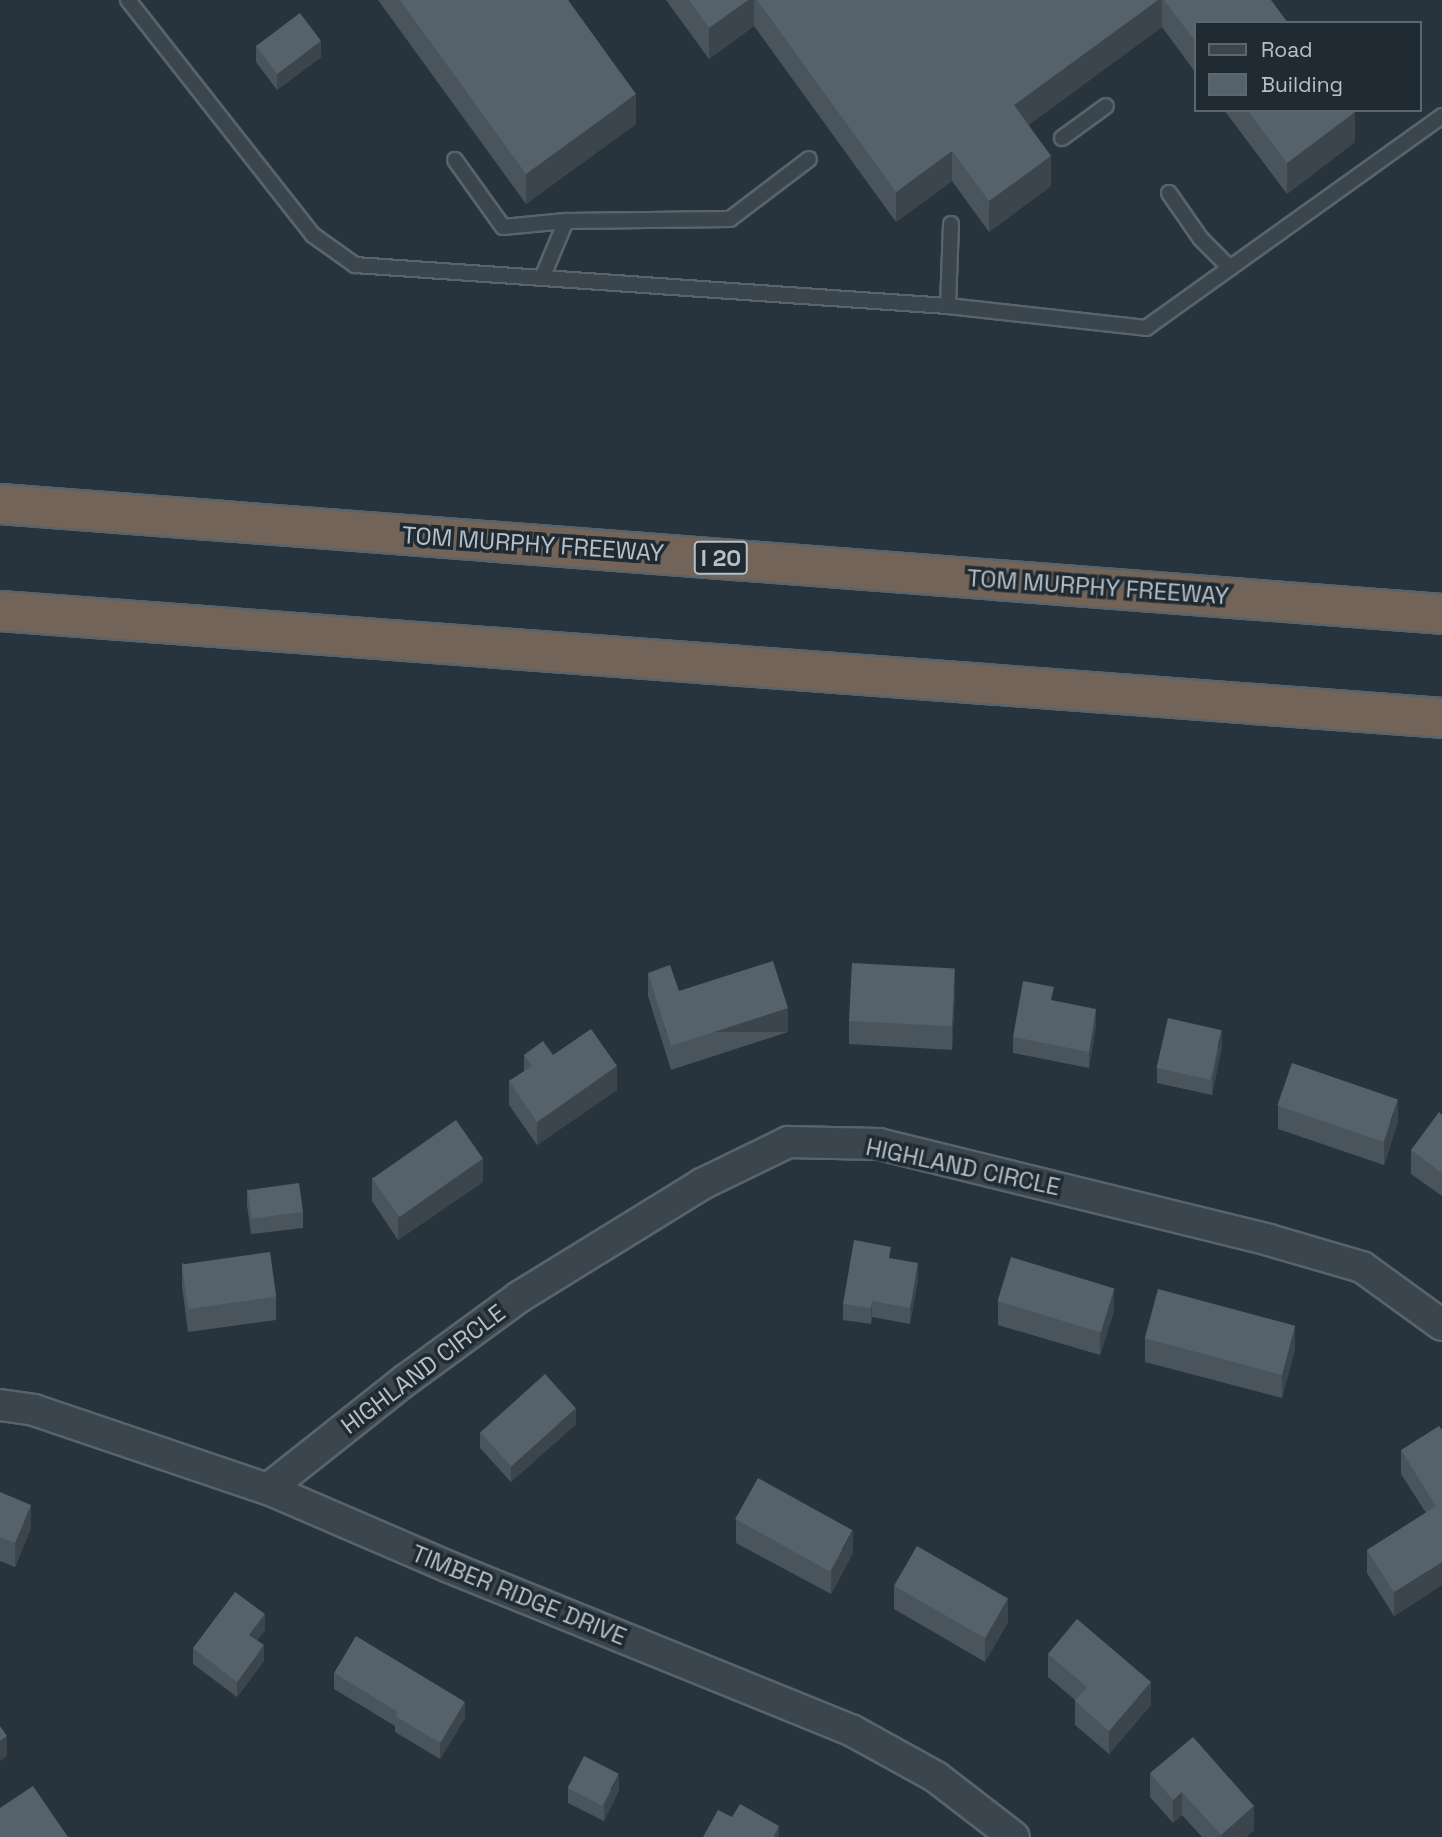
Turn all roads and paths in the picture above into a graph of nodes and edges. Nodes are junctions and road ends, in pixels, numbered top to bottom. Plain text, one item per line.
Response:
1 (128, 0) edge
2 (1106, 106) dead end
3 (1442, 116) edge
4 (1062, 138) dead end
5 (809, 159) dead end
6 (455, 160) dead end
7 (1169, 193) dead end
8 (566, 221) junction
9 (951, 224) dead end
10 (1230, 268) junction
11 (542, 278) junction
12 (948, 306) junction
13 (0, 504) edge
14 (0, 611) edge
15 (1442, 614) edge
16 (1442, 718) edge
17 (1442, 1325) edge
18 (0, 1405) edge
19 (268, 1489) junction
20 (1014, 1837) edge

1 - 11 lane
2 - 4 lane
3 - 10 lane
5 - 8 lane
6 - 8 lane
7 - 10 lane
8 - 11 lane
9 - 12 lane
10 - 12 lane
11 - 12 lane
13 - 15 highway, TOM MURPHY FREEWAY / I 20
14 - 16 highway
17 - 19 street, HIGHLAND CIRCLE
18 - 19 street, TIMBER RIDGE DRIVE
19 - 20 street, TIMBER RIDGE DRIVE

